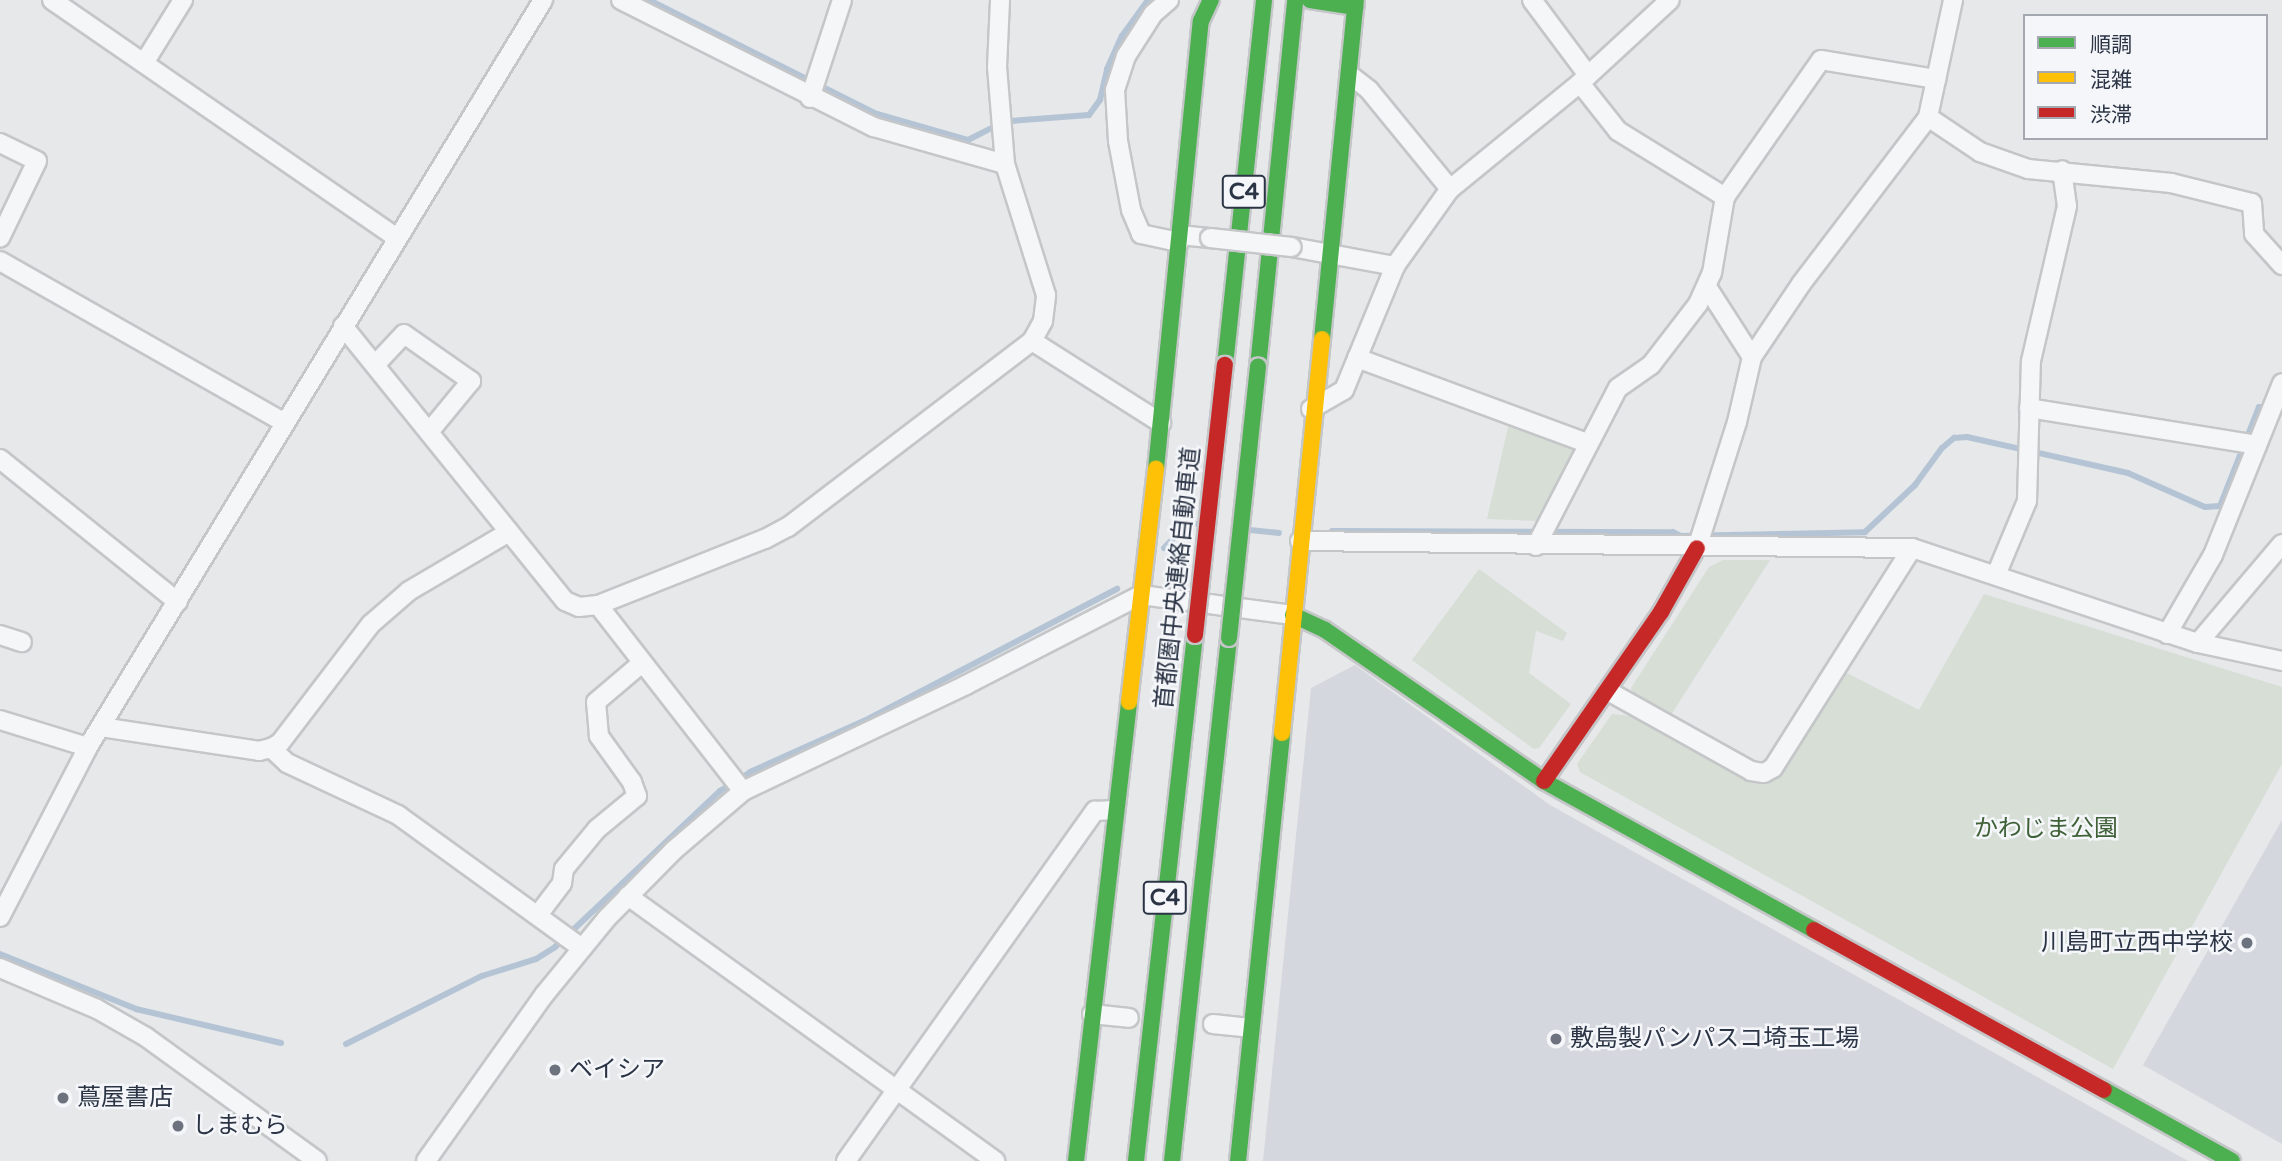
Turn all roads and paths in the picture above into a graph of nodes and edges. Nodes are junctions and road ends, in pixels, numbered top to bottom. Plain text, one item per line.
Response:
1 (52, 0) edge
2 (183, 0) edge
3 (543, 0) edge
4 (621, 0) edge
5 (842, 0) edge
6 (1000, 0) edge
7 (1169, 0) edge
8 (1264, 0) edge
9 (1295, 0) edge
10 (1310, 0) edge
11 (1532, 0) edge
12 (1670, 0) edge
13 (1953, 0) edge
14 (1207, 1) edge
15 (1355, 3) edge
16 (145, 63) junction
17 (1350, 75) junction
18 (1584, 79) junction
19 (1936, 79) junction
20 (812, 91) junction
21 (1928, 117) junction
22 (0, 143) edge
23 (1005, 164) junction
24 (2062, 170) junction
25 (1450, 189) junction
26 (1725, 197) junction
27 (0, 238) edge
28 (397, 238) junction
29 (1179, 238) junction
30 (1328, 251) junction
31 (0, 261) edge
32 (2282, 265) edge
33 (1395, 266) junction
34 (1707, 287) junction
35 (343, 326) junction
36 (1032, 341) junction
37 (1752, 357) junction
38 (1357, 358) junction
39 (374, 365) junction
40 (2282, 383) edge
41 (2029, 408) junction
42 (1311, 409) junction
43 (285, 423) junction
44 (1161, 423) junction
45 (429, 432) junction
46 (1587, 443) junction
47 (2257, 445) junction
48 (0, 459) edge
49 (509, 532) junction
50 (1541, 536) junction
51 (1300, 541) junction
52 (2282, 544) edge
53 (1697, 548) junction
54 (1912, 548) junction
55 (1996, 575) junction
56 (1140, 595) junction
57 (178, 603) junction
58 (598, 605) junction
59 (1293, 615) junction
60 (2167, 634) junction
61 (0, 635) edge
62 (22, 642) dead end
63 (2198, 643) junction
64 (2282, 661) edge
65 (642, 663) junction
66 (1608, 691) junction
67 (0, 720) edge
68 (101, 727) junction
69 (88, 747) junction
70 (271, 748) junction
71 (1544, 781) junction
72 (743, 791) junction
73 (1115, 810) junction
74 (628, 896) junction
75 (538, 915) junction
76 (0, 917) edge
77 (582, 948) junction
78 (0, 968) edge
79 (1092, 1014) junction
80 (1129, 1018) dead end
81 (1213, 1024) dead end
82 (1250, 1028) junction
83 (898, 1088) junction
84 (317, 1161) edge
85 (426, 1161) edge
86 (846, 1161) edge
87 (995, 1161) edge
88 (1076, 1161) edge
89 (1136, 1161) edge
90 (1172, 1161) edge
91 (1238, 1161) edge
92 (2232, 1161) edge

1 - 16 street
2 - 16 street
3 - 28 street
4 - 20 street
5 - 20 street
6 - 23 street
7 - 29 street
8 - 89 main road, 首都圏中央連絡自動車道 / C4, bridge
9 - 90 main road, C4, bridge
10 - 15 main road
11 - 18 street
12 - 18 street
13 - 19 street
14 - 29 main road
15 - 17 main road
16 - 28 street
17 - 25 street
17 - 30 main road
18 - 25 street
18 - 26 street
19 - 21 street
19 - 26 street
20 - 23 street
21 - 24 street
21 - 37 street
22 - 27 street
23 - 36 street
24 - 32 street
24 - 41 street
25 - 33 street
26 - 34 street
28 - 35 street
29 - 30 street, bridge
29 - 44 main road
30 - 33 street
30 - 42 main road
31 - 43 street
33 - 38 street
34 - 37 street
34 - 46 street
35 - 39 street
35 - 43 street
36 - 44 street
36 - 58 street
37 - 53 street
38 - 42 street
38 - 46 street
39 - 45 street
39 - 45 street
40 - 47 street
41 - 47 street
41 - 55 street
42 - 51 main road
43 - 57 street
44 - 56 main road
45 - 49 street
46 - 50 street
47 - 60 street
48 - 57 street
49 - 58 street
49 - 70 street
50 - 51 street
50 - 53 street
51 - 59 main road
52 - 63 street
53 - 54 street
53 - 66 main road
54 - 55 street
54 - 66 street
55 - 60 street
56 - 59 street
56 - 72 street
56 - 73 main road
57 - 68 street
58 - 65 street
59 - 71 main road
59 - 82 main road
60 - 63 street
61 - 62 street
63 - 64 street
65 - 72 street
65 - 75 street
66 - 71 main road
67 - 69 street
68 - 69 street
68 - 70 street
69 - 76 street
70 - 75 street
71 - 92 main road
72 - 74 street
73 - 79 main road
73 - 83 street
74 - 77 street
74 - 83 street
75 - 77 street
77 - 85 street
78 - 84 street
79 - 80 street
79 - 88 main road
81 - 82 street
82 - 91 main road
83 - 86 street
83 - 87 street

